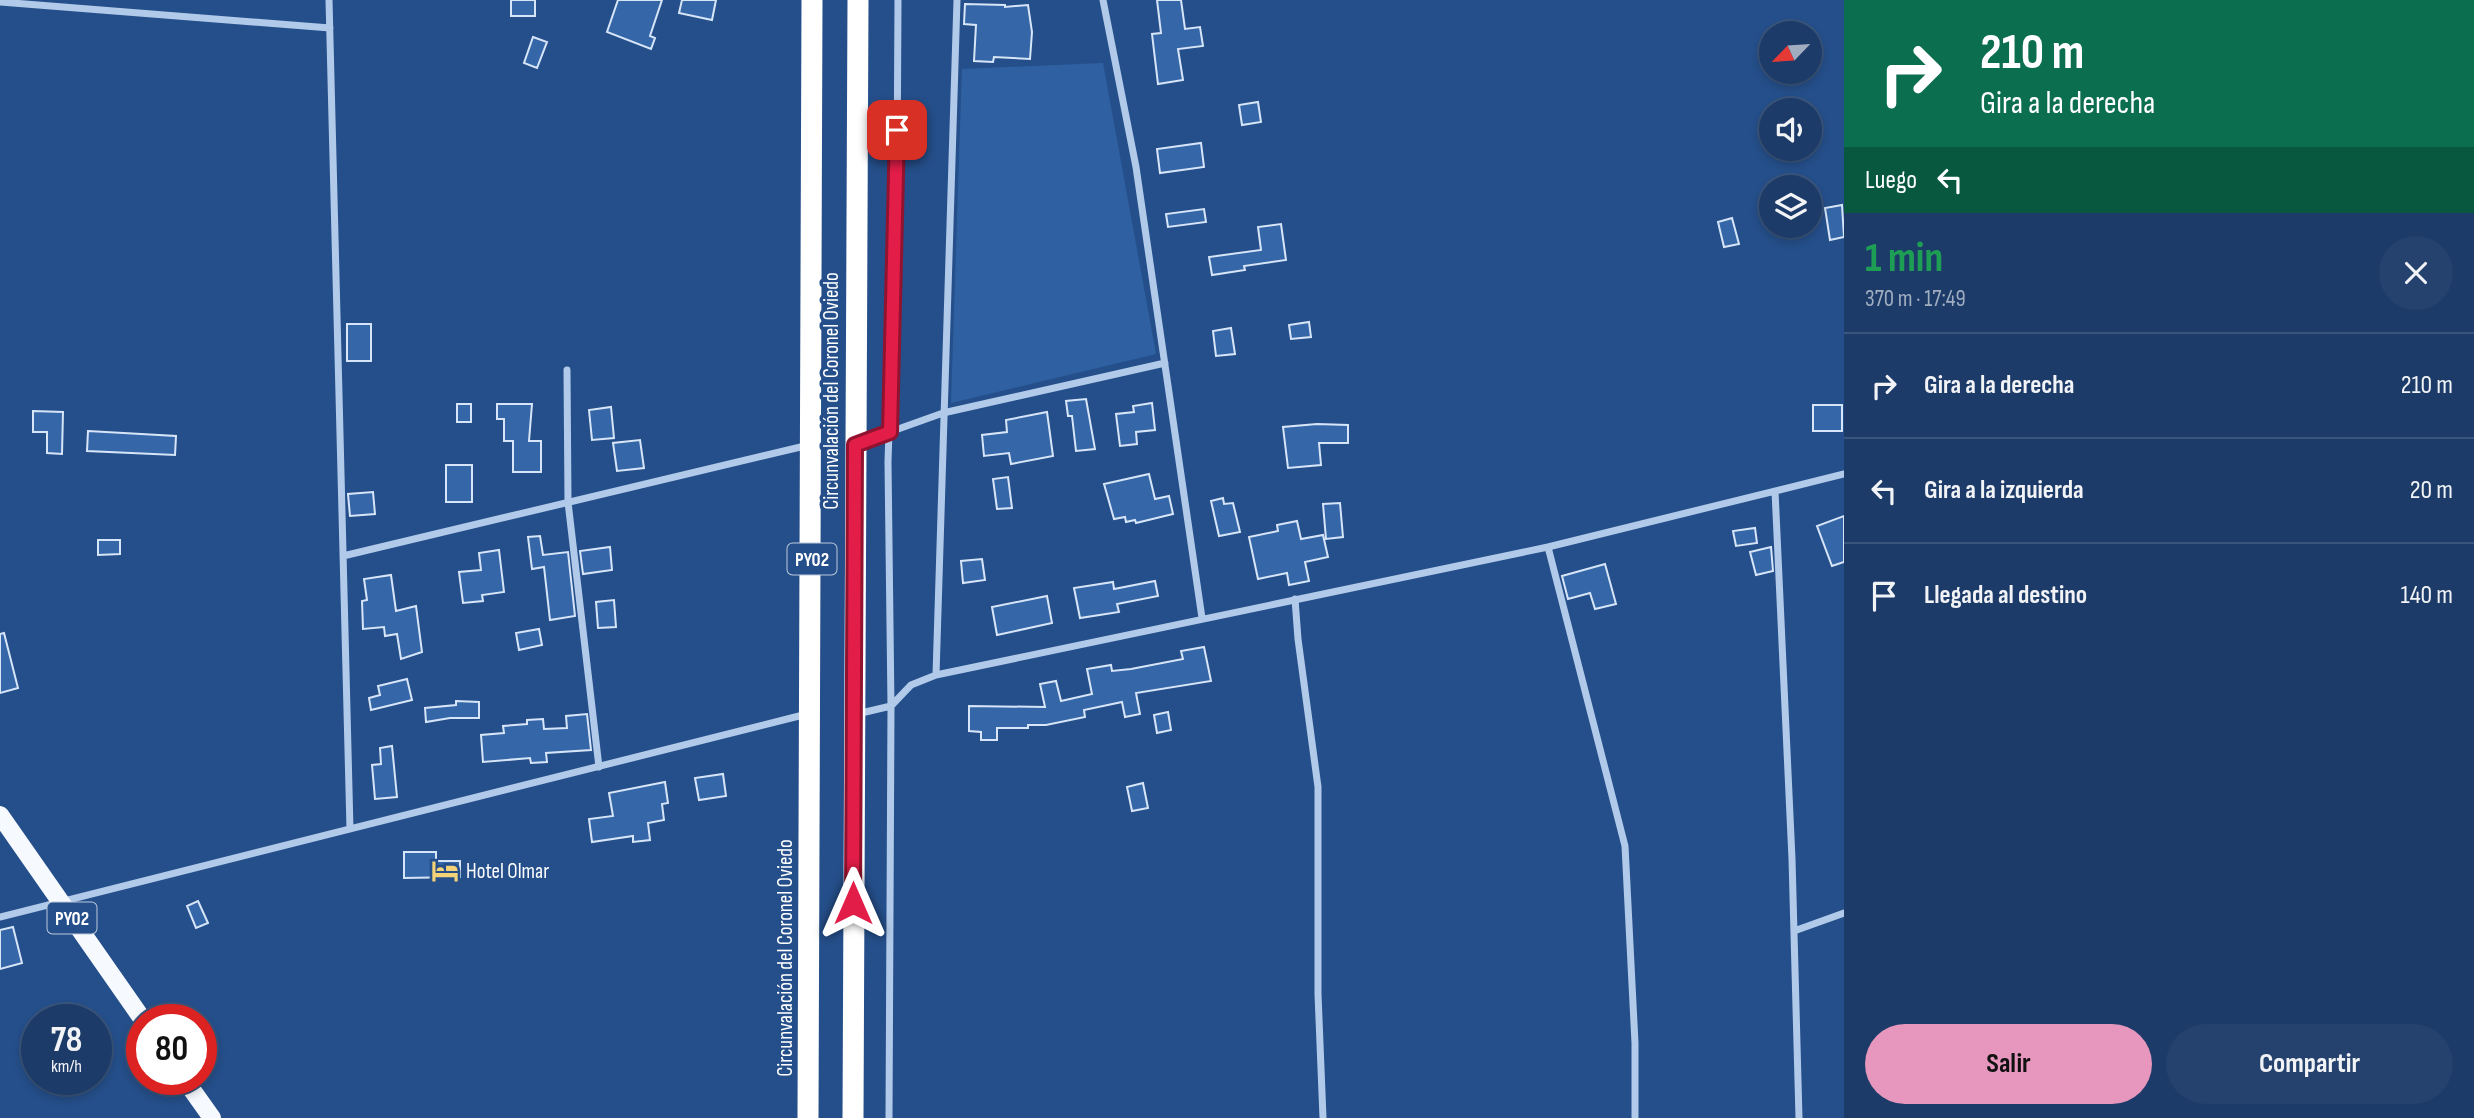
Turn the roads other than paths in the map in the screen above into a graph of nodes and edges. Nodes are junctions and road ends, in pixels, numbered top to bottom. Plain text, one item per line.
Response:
1 (329, 0) edge
2 (812, 0) edge
3 (858, 0) edge
4 (865, 0) edge
5 (898, 0) edge
6 (957, 0) edge
7 (1103, 0) edge
8 (0, 2) edge
9 (330, 28) junction
10 (1165, 363) junction
11 (567, 370) dead end
12 (943, 413) junction
13 (890, 432) junction
14 (812, 444) junction
15 (855, 445) junction
16 (1844, 474) edge
17 (1775, 491) junction
18 (568, 502) junction
19 (1548, 547) junction
20 (343, 556) junction
21 (1295, 599) junction
22 (1202, 618) junction
23 (936, 675) junction
24 (891, 706) junction
25 (811, 713) junction
26 (853, 714) junction
27 (599, 767) junction
28 (0, 815) edge
29 (350, 829) junction
30 (61, 902) junction
31 (1844, 913) edge
32 (0, 917) edge
33 (1794, 930) junction
34 (132, 1004) edge
35 (196, 1095) edge
36 (212, 1118) edge
37 (808, 1118) edge
38 (853, 1118) edge
39 (889, 1118) edge
40 (1323, 1118) edge
41 (1635, 1118) edge
42 (1799, 1118) edge

1 - 9 street
2 - 14 highway, Circunvalación del Coronel Oviedo / PY02
3 - 4 street
3 - 15 highway, Circunvalación del Coronel Oviedo / PY02
5 - 13 street
6 - 12 street
7 - 10 street
8 - 9 street
9 - 20 street
10 - 12 street
10 - 22 street
11 - 18 street
12 - 13 street
12 - 23 street
13 - 15 street
13 - 24 street
14 - 18 street
14 - 25 highway, Circunvalación del Coronel Oviedo / PY02
15 - 26 highway, Circunvalación del Coronel Oviedo / PY02
16 - 17 street
17 - 19 street
17 - 33 street
18 - 20 street
18 - 27 street
19 - 21 street
19 - 41 street
20 - 29 street
21 - 22 street
21 - 40 street
22 - 23 street
23 - 24 street
24 - 26 street
24 - 39 street
25 - 27 street
25 - 37 highway, Circunvalación del Coronel Oviedo / PY02
26 - 38 highway, Circunvalación del Coronel Oviedo / PY02
27 - 29 street
28 - 30 main road, PY02
29 - 30 street
30 - 32 street
30 - 34 main road, PY02
31 - 33 street
33 - 42 street
35 - 36 main road

